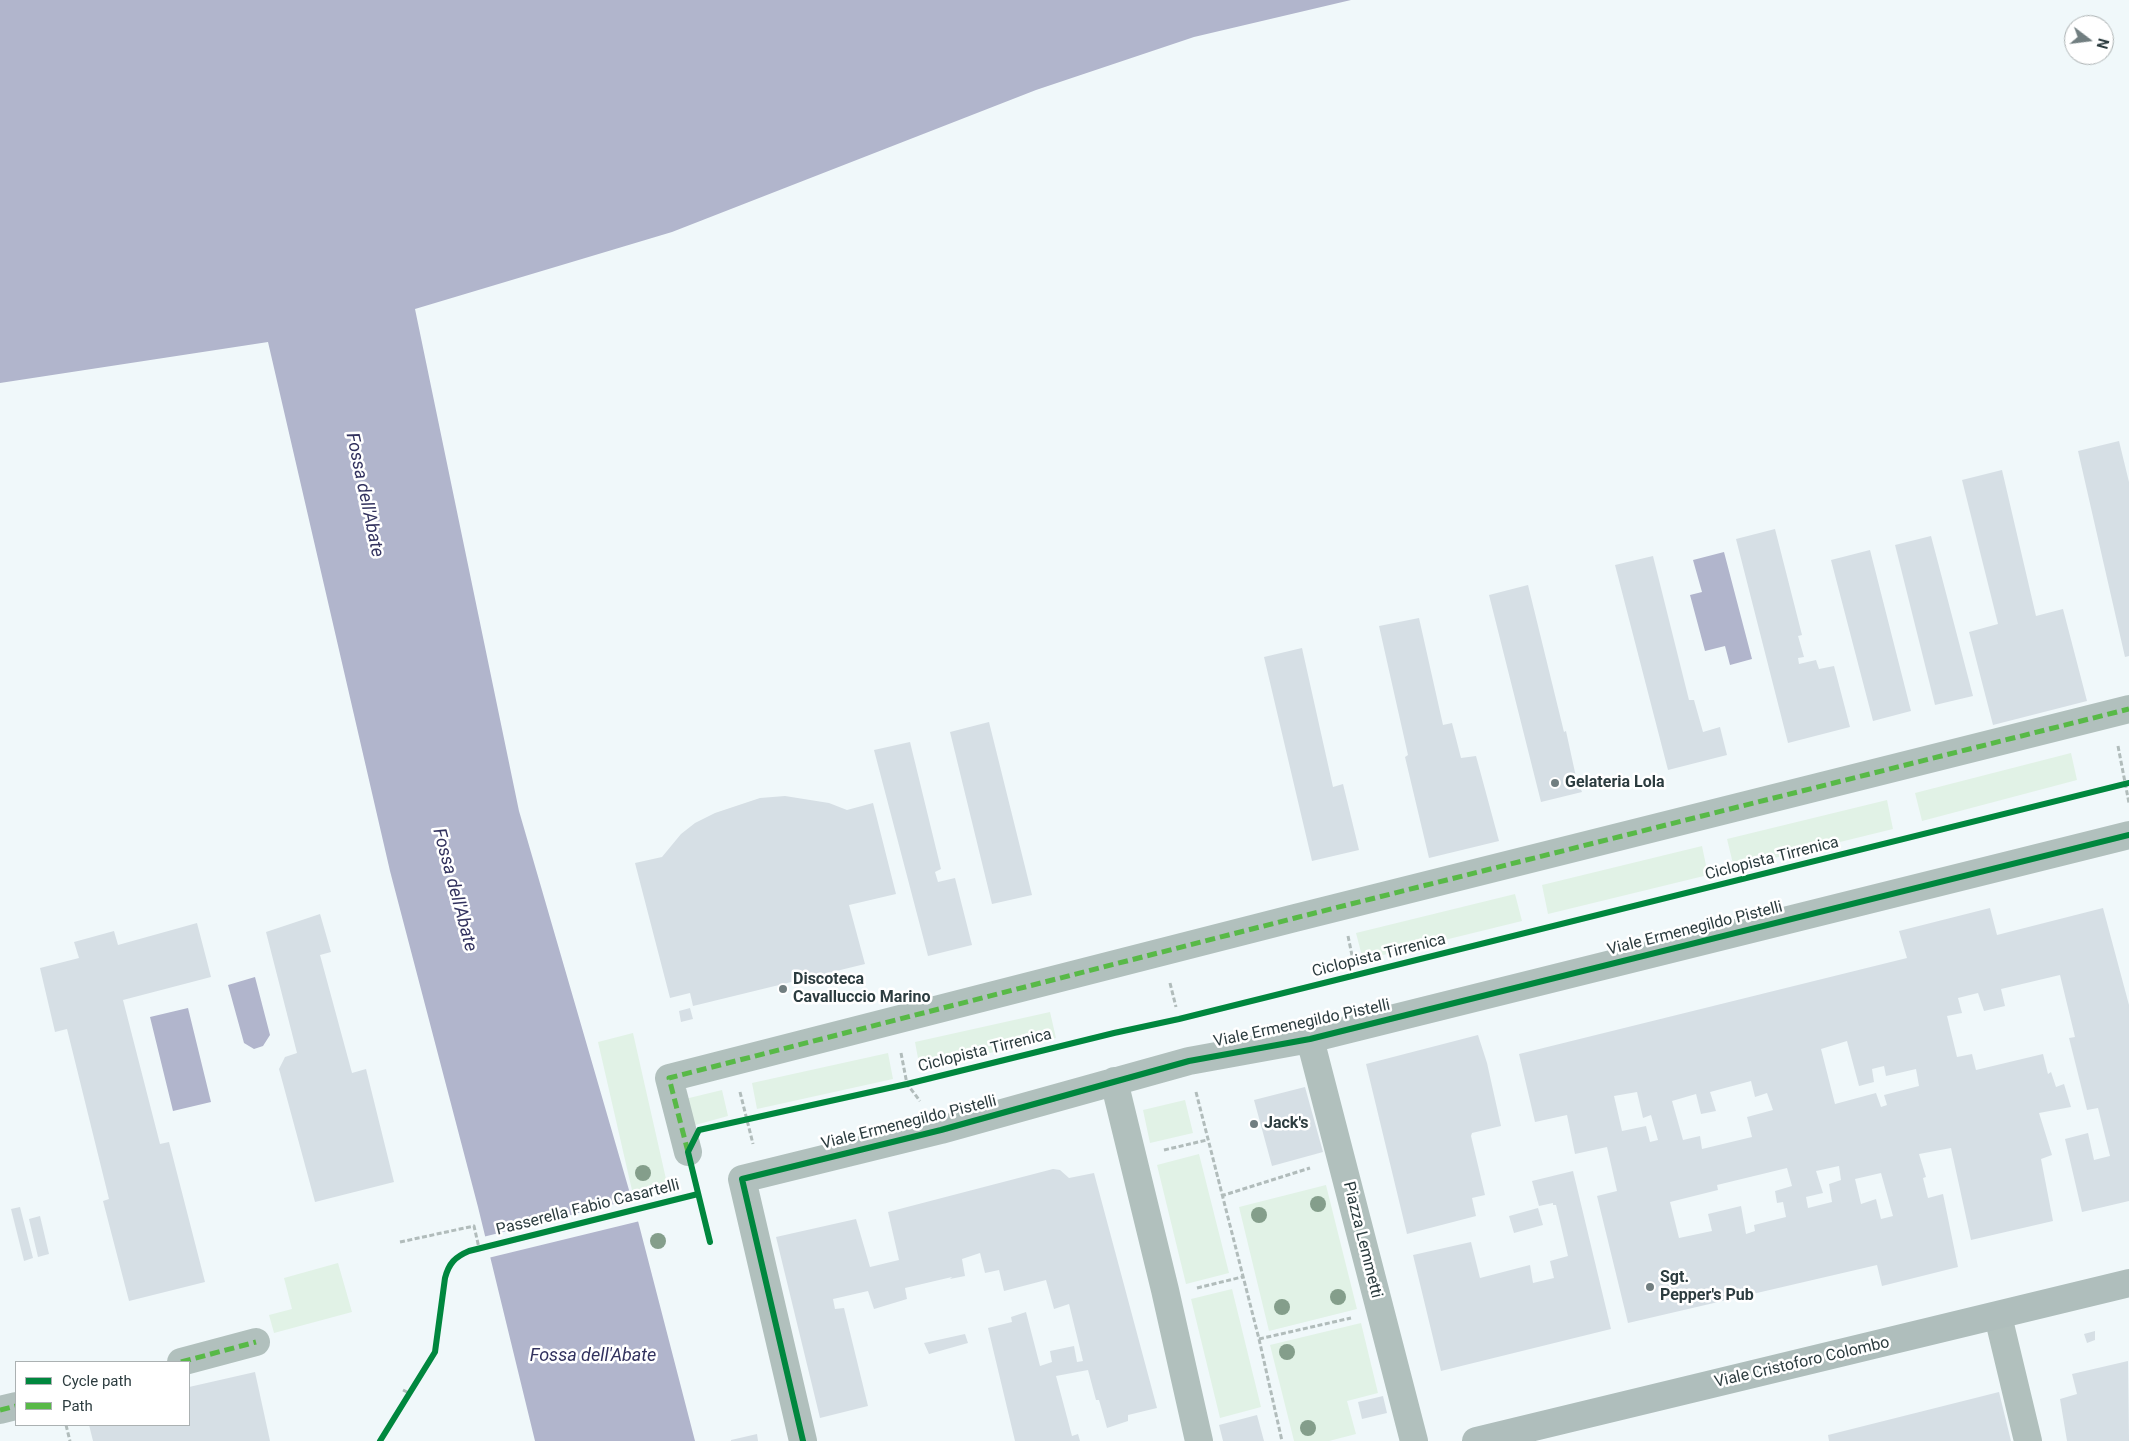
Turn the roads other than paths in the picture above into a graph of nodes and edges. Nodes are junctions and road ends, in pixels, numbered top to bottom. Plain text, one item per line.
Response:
1 (2121, 711) edge
2 (2129, 835) edge
3 (1310, 1039) junction
4 (1114, 1081) junction
5 (688, 1152) dead end
6 (2129, 1283) edge
7 (1998, 1316) junction
8 (256, 1342) dead end
9 (185, 1361) edge
10 (15, 1406) edge
11 (0, 1410) edge
12 (803, 1441) edge
13 (1200, 1441) edge
14 (1414, 1441) edge
15 (1476, 1441) edge
16 (2028, 1441) edge

1 - 5 street
2 - 3 street, Viale Ermenegildo Pistelli
3 - 4 street, Viale Ermenegildo Pistelli
3 - 14 street, Piazza Lemmetti
4 - 12 street, Viale Ermenegildo Pistelli
4 - 13 street
6 - 7 street, Viale Cristoforo Colombo
7 - 15 street, Viale Cristoforo Colombo
7 - 16 street
8 - 9 street
10 - 11 street

